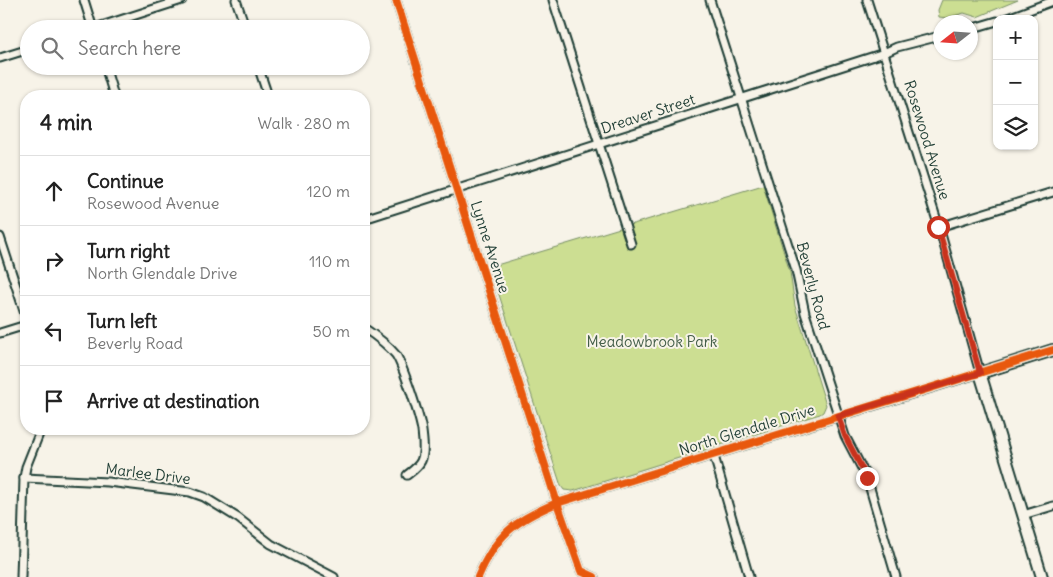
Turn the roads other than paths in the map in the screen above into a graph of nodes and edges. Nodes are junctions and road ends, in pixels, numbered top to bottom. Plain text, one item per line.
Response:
1 (84, 0) edge
2 (182, 0) edge
3 (236, 0) edge
4 (396, 0) edge
5 (553, 0) edge
6 (710, 0) edge
7 (867, 0) edge
8 (1053, 1) edge
9 (1016, 15) edge
10 (90, 20) edge
11 (120, 20) edge
12 (243, 20) edge
13 (993, 22) edge
14 (978, 27) edge
15 (933, 38) edge
16 (20, 52) edge
17 (884, 53) junction
18 (0, 58) edge
19 (108, 75) edge
20 (261, 75) edge
21 (112, 90) edge
22 (266, 90) edge
23 (741, 99) junction
24 (599, 144) junction
25 (458, 189) junction
26 (1053, 192) edge
27 (370, 217) edge
28 (938, 227) junction
29 (0, 237) edge
30 (631, 244) dead end
31 (20, 299) edge
32 (20, 327) edge
33 (370, 332) edge
34 (0, 333) edge
35 (1053, 350) edge
36 (980, 373) junction
37 (838, 416) junction
38 (39, 435) edge
39 (714, 456) junction
40 (407, 475) dead end
41 (24, 478) junction
42 (557, 503) junction
43 (1053, 506) edge
44 (1023, 515) junction
45 (21, 577) edge
46 (334, 577) edge
47 (478, 577) edge
48 (594, 577) edge
49 (749, 577) edge
50 (896, 577) edge
51 (1042, 577) edge

1 - 10 street
2 - 11 street
3 - 12 street
4 - 25 street, Lynne Avenue
5 - 24 street
6 - 23 street, Beverly Road
7 - 17 street, Rosewood Avenue
8 - 9 street
13 - 14 street
15 - 17 street, Dreaver Street
16 - 18 street
17 - 23 street, Dreaver Street
17 - 28 street, Rosewood Avenue
19 - 21 street
20 - 22 street
23 - 24 street, Dreaver Street
23 - 37 street, Beverly Road
24 - 25 street, Dreaver Street
24 - 30 street
25 - 27 street, Dreaver Street
25 - 42 street, Lynne Avenue
26 - 28 street
28 - 36 street, Rosewood Avenue
29 - 31 street
32 - 34 street
33 - 40 street
35 - 36 street, North Glendale Drive
36 - 37 street, North Glendale Drive
36 - 44 street, Rosewood Avenue
37 - 39 street, North Glendale Drive
37 - 50 street, Beverly Road
38 - 41 street
39 - 42 street, North Glendale Drive
39 - 49 street
41 - 45 street
41 - 46 street, Marlee Drive
42 - 47 street, North Glendale Drive
42 - 48 street, Lynne Avenue
43 - 44 street
44 - 51 street, Rosewood Avenue

